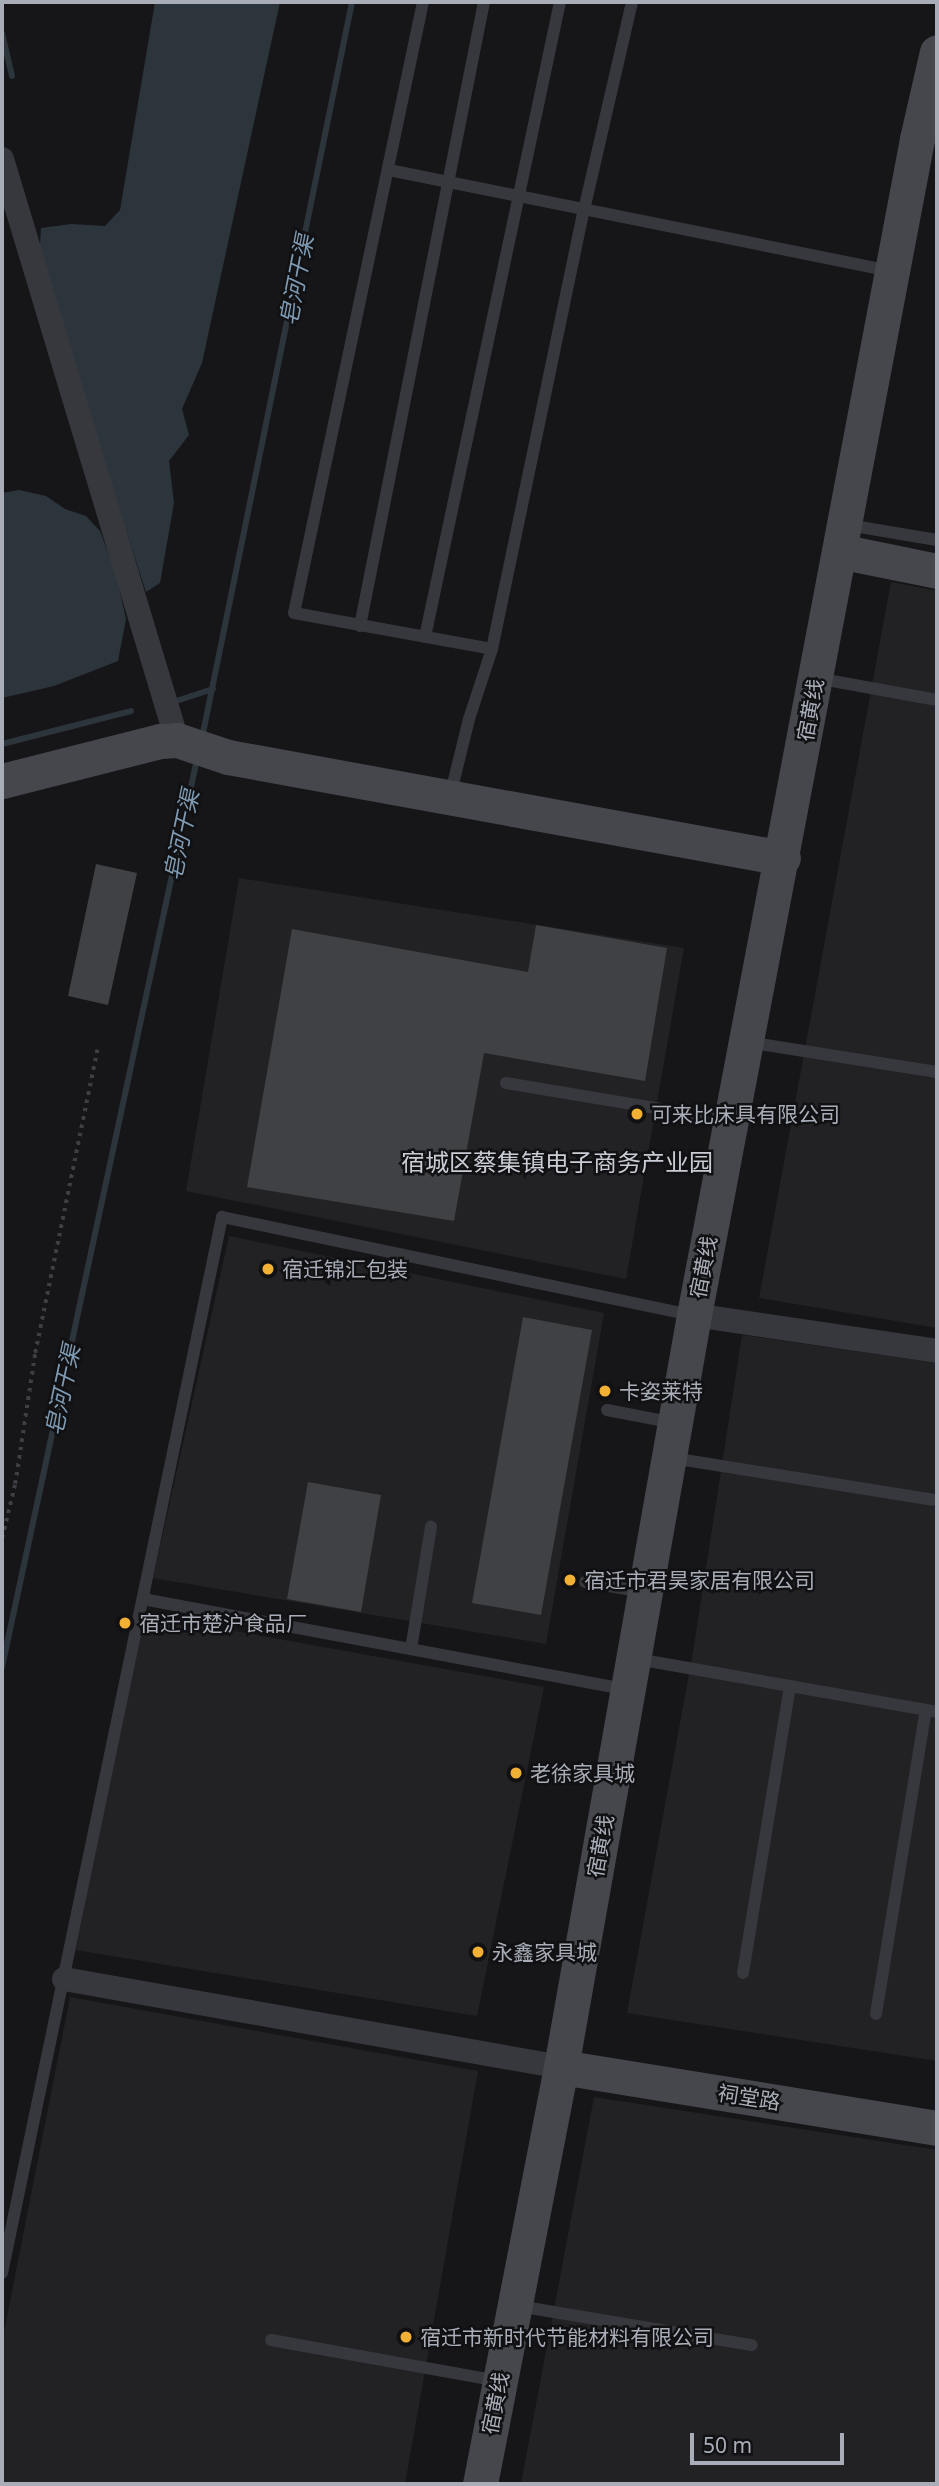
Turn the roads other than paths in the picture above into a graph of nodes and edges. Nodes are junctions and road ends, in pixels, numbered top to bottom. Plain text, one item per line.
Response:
1 (423, 2) edge
2 (484, 2) edge
3 (560, 2) edge
4 (632, 2) edge
5 (937, 52) edge
6 (2, 159) edge
7 (389, 170) junction
8 (447, 182) junction
9 (519, 197) junction
10 (584, 210) junction
11 (892, 271) junction
12 (841, 537) junction
13 (937, 540) edge
14 (937, 571) edge
15 (360, 626) junction
16 (425, 637) junction
17 (492, 649) junction
18 (816, 678) junction
19 (937, 700) edge
20 (180, 742) junction
21 (2, 781) edge
22 (450, 797) junction
23 (783, 858) junction
24 (747, 1042) junction
25 (937, 1072) edge
26 (506, 1083) dead end
27 (732, 1121) junction
28 (694, 1315) junction
29 (937, 1351) edge
30 (607, 1410) dead end
31 (675, 1423) junction
32 (669, 1458) junction
33 (933, 1500) dead end
34 (431, 1527) dead end
35 (585, 1581) dead end
36 (645, 1592) junction
37 (144, 1599) junction
38 (411, 1649) junction
39 (630, 1674) junction
40 (790, 1686) junction
41 (931, 1711) edge
42 (743, 1973) dead end
43 (64, 1979) junction
44 (876, 2014) dead end
45 (561, 2067) junction
46 (937, 2128) edge
47 (2, 2273) edge
48 (515, 2305) junction
49 (271, 2340) dead end
50 (752, 2345) dead end
51 (500, 2381) junction
52 (480, 2484) edge

1 - 7 lane
2 - 8 lane
3 - 9 lane
4 - 10 lane
5 - 11 main road, 宿黄线
6 - 20 street
7 - 8 lane
7 - 15 lane
8 - 9 lane
8 - 15 lane
9 - 10 lane
9 - 16 lane
10 - 11 lane
10 - 17 lane
11 - 12 main road, 宿黄线
12 - 13 lane
12 - 14 main road
12 - 18 main road, 宿黄线
15 - 16 lane
16 - 17 lane
17 - 22 lane
18 - 19 lane
18 - 23 main road, 宿黄线
20 - 21 main road
20 - 22 main road
22 - 23 main road
23 - 24 main road, 宿黄线
24 - 25 lane
24 - 27 main road, 宿黄线
26 - 27 lane
27 - 28 main road, 宿黄线
28 - 29 street
28 - 31 main road, 宿黄线
28 - 37 lane
30 - 31 lane
31 - 32 main road, 宿黄线
32 - 33 lane
32 - 36 main road, 宿黄线
34 - 38 lane
35 - 36 lane
36 - 39 main road, 宿黄线
37 - 38 lane
37 - 43 lane
38 - 39 lane
39 - 40 lane
39 - 45 main road, 宿黄线
40 - 41 lane
40 - 42 lane
41 - 44 lane
43 - 45 street
43 - 47 lane
45 - 46 main road, 祠堂路
45 - 48 main road, 宿黄线
48 - 50 lane
48 - 51 main road, 宿黄线
49 - 51 lane
51 - 52 main road, 宿黄线

